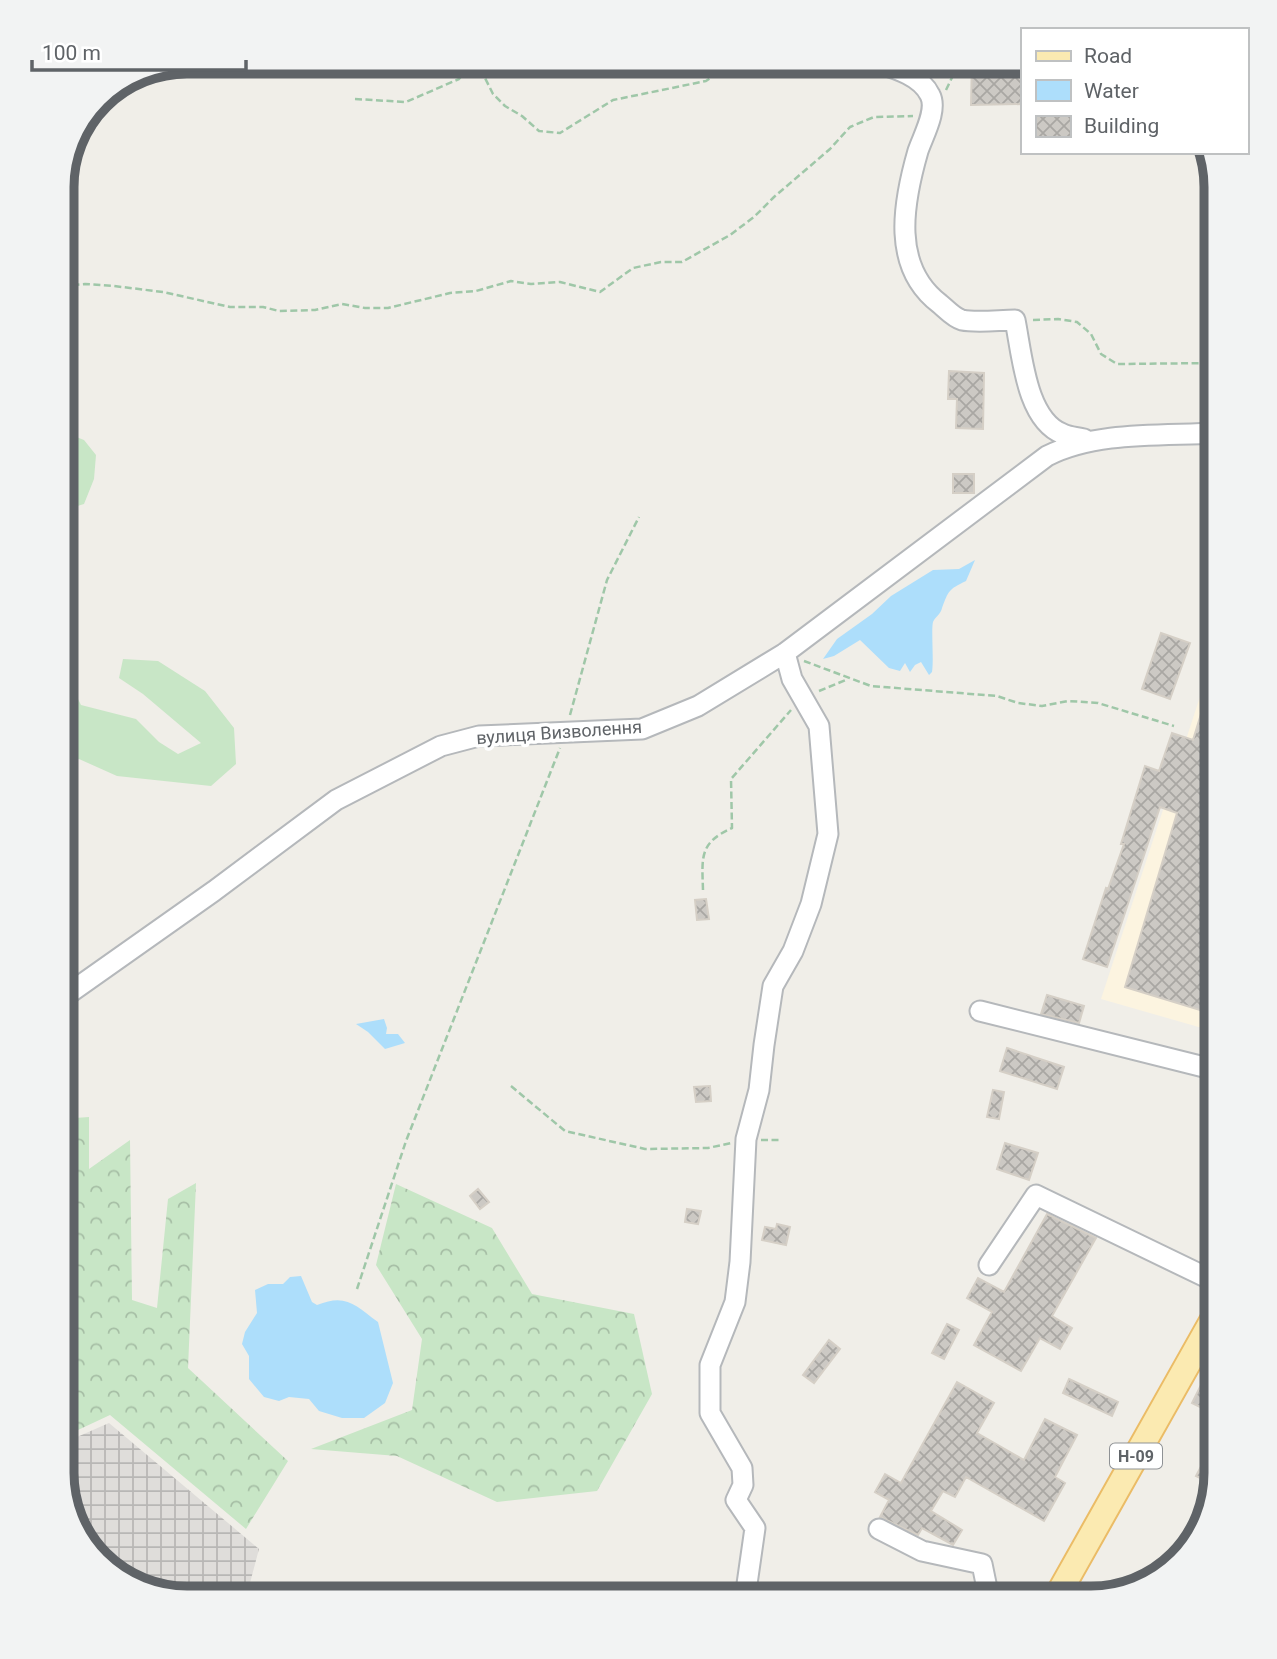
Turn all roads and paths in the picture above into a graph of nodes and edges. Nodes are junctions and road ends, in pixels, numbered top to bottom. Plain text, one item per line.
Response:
1 (463, 74) edge
2 (481, 74) edge
3 (716, 74) edge
4 (906, 74) edge
5 (954, 74) edge
6 (355, 99) dead end
7 (932, 110) junction
8 (74, 285) edge
9 (1015, 320) junction
10 (1204, 363) edge
11 (1204, 434) edge
12 (1089, 440) junction
13 (639, 517) dead end
14 (785, 653) junction
15 (848, 679) junction
16 (802, 698) junction
17 (1174, 726) dead end
18 (566, 731) junction
19 (704, 890) dead end
20 (74, 990) edge
21 (980, 1011) dead end
22 (1204, 1067) edge
23 (511, 1086) dead end
24 (746, 1139) junction
25 (779, 1140) dead end
26 (989, 1265) dead end
27 (1204, 1276) edge
28 (357, 1289) dead end
29 (1204, 1335) edge
30 (879, 1530) dead end
31 (747, 1586) edge
32 (987, 1586) edge
33 (1063, 1586) edge

1 - 6 path
2 - 3 path
4 - 7 street
5 - 7 path
7 - 8 path
7 - 9 street
9 - 10 path
9 - 12 street
11 - 12 street, вулиця Визволення
12 - 14 street, вулиця Визволення
13 - 18 path
14 - 15 path
14 - 16 street
14 - 18 street, вулиця Визволення
15 - 16 path
15 - 17 path
16 - 19 path
16 - 24 street
18 - 20 street, вулиця Визволення
18 - 28 path
21 - 22 street
23 - 24 path
24 - 25 path
24 - 31 street
26 - 27 street
29 - 33 main road, Н-09
30 - 32 street

